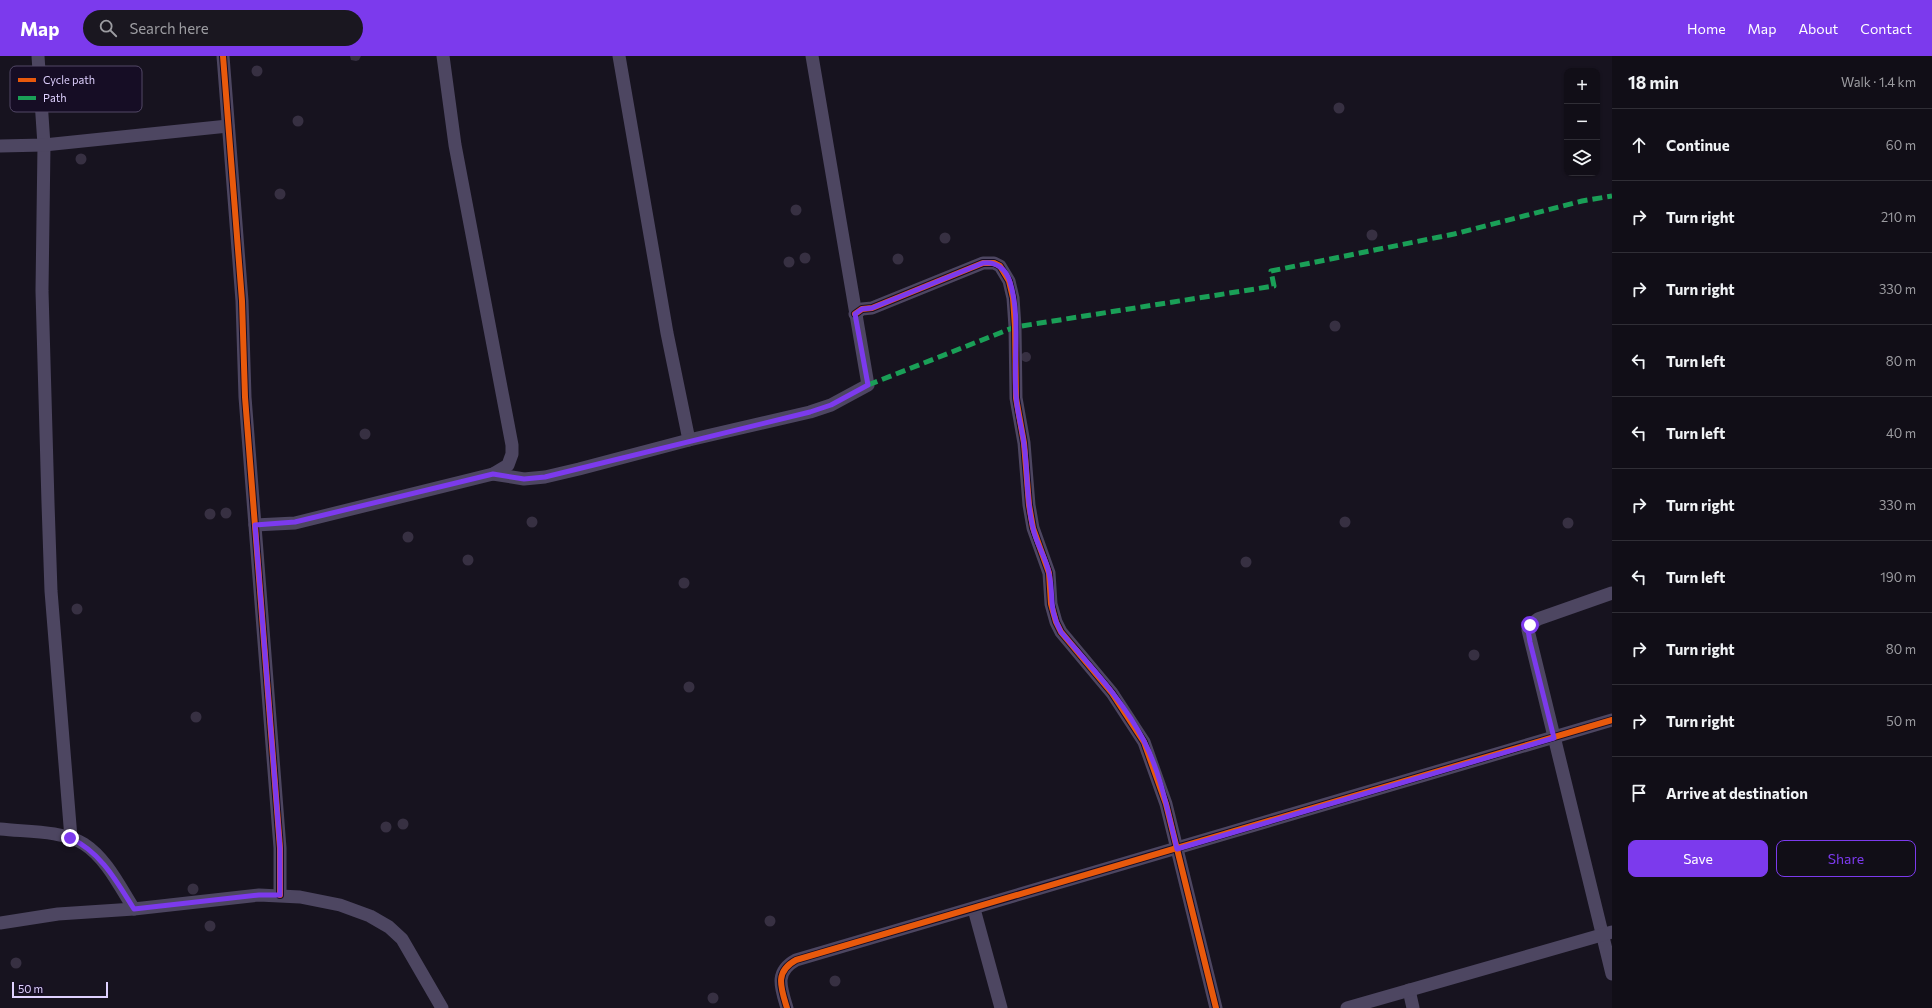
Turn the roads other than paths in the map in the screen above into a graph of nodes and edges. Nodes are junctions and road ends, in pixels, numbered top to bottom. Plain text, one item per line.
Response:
1 (38, 56) edge
2 (223, 56) edge
3 (443, 56) edge
4 (619, 56) edge
5 (812, 56) edge
6 (39, 66) edge
7 (42, 112) edge
8 (228, 126) junction
9 (44, 145) junction
10 (0, 146) edge
11 (855, 314) junction
12 (689, 440) junction
13 (493, 474) junction
14 (255, 525) junction
15 (1612, 593) edge
16 (1612, 720) edge
17 (1554, 738) junction
18 (0, 829) edge
19 (70, 838) junction
20 (1177, 849) junction
21 (280, 895) junction
22 (134, 909) junction
23 (974, 909) junction
24 (0, 923) edge
25 (1607, 933) edge
26 (1612, 974) edge
27 (1409, 990) junction
28 (442, 1008) edge
29 (787, 1008) edge
30 (1002, 1008) edge
31 (1216, 1008) edge
32 (1347, 1008) edge
33 (1413, 1008) edge

1 - 6 street
2 - 8 street
3 - 13 street
4 - 12 street
5 - 11 street
7 - 9 street
8 - 9 street
8 - 14 street
9 - 10 street
9 - 19 street
11 - 12 street
11 - 20 street
12 - 13 street
13 - 14 street
14 - 21 street
15 - 17 street
16 - 17 street
17 - 20 street
17 - 25 street
18 - 19 street
19 - 22 street
20 - 23 street
20 - 31 street
21 - 22 street
21 - 28 street
22 - 24 street
23 - 29 street
23 - 30 street
25 - 26 street
25 - 27 street
27 - 32 street
27 - 33 street

